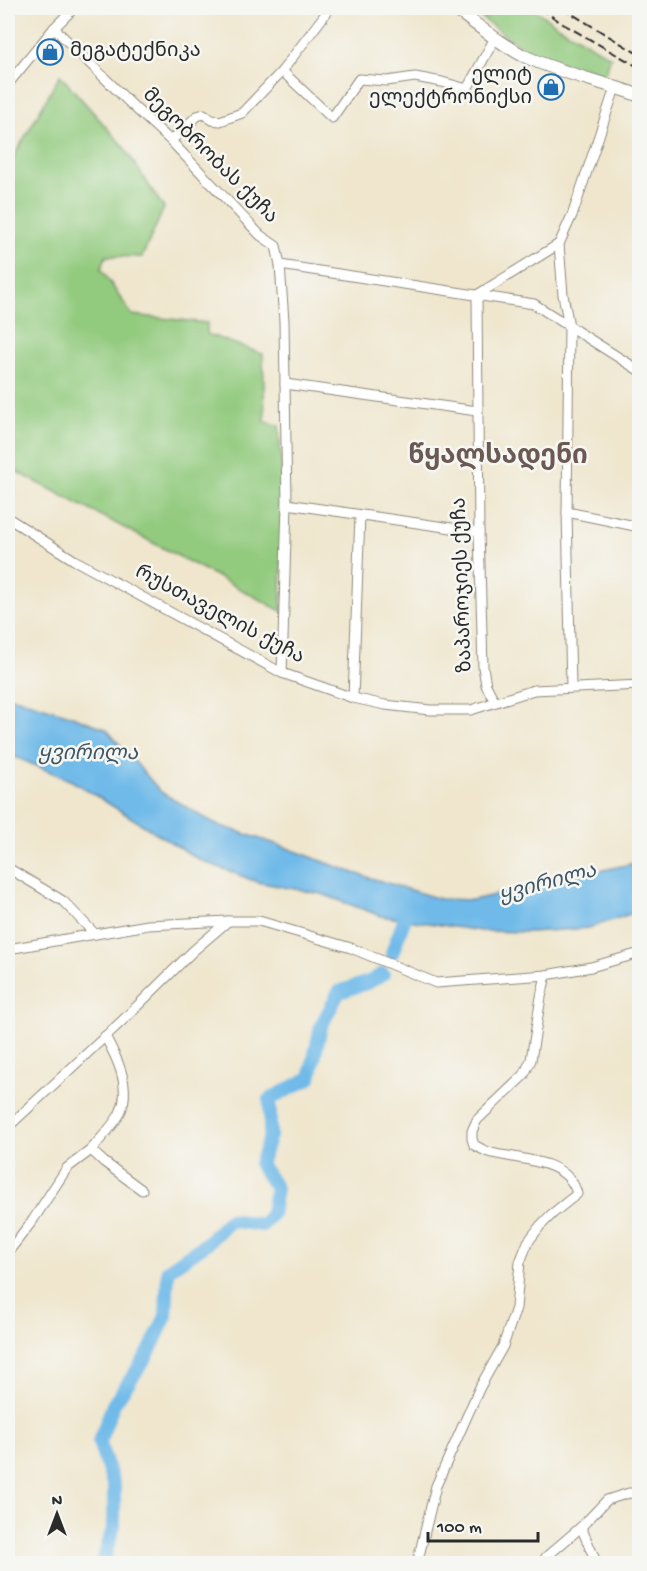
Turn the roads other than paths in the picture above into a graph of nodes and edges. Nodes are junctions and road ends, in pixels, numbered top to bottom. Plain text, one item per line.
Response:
1 (74, 8) edge
2 (330, 8) edge
3 (454, 8) edge
4 (54, 28) junction
5 (495, 38) junction
6 (282, 72) junction
7 (8, 84) edge
8 (615, 88) junction
9 (639, 96) edge
10 (171, 141) junction
11 (559, 244) junction
12 (280, 265) junction
13 (477, 295) junction
14 (569, 326) junction
15 (639, 371) edge
16 (285, 384) junction
17 (477, 411) junction
18 (287, 504) junction
19 (567, 512) junction
20 (360, 515) junction
21 (8, 518) edge
22 (639, 527) edge
23 (479, 532) junction
24 (282, 673) junction
25 (639, 685) edge
26 (571, 687) junction
27 (353, 698) junction
28 (495, 702) junction
29 (8, 868) edge
30 (228, 921) junction
31 (95, 934) junction
32 (8, 949) edge
33 (639, 953) edge
34 (546, 975) junction
35 (105, 1036) junction
36 (8, 1127) edge
37 (91, 1150) junction
38 (142, 1190) dead end
39 (8, 1252) edge
40 (639, 1494) edge
41 (581, 1527) junction
42 (417, 1563) edge
43 (543, 1563) edge
44 (597, 1563) edge

1 - 4 street
2 - 6 street
3 - 5 main road
4 - 7 street
4 - 10 street, მეგობრობას ქუჩა
5 - 6 street
5 - 8 main road
6 - 10 street
8 - 9 main road
8 - 11 street
10 - 12 street, მეგობრობას ქუჩა
11 - 13 street
11 - 14 street
12 - 13 street
12 - 16 street
13 - 14 street
13 - 17 street, ზაპაროჯიეს ქუჩა
14 - 15 street
14 - 19 street
16 - 17 street
16 - 18 street
17 - 23 street, ზაპაროჯიეს ქუჩა
18 - 20 street
18 - 24 street
19 - 22 street
19 - 26 street
20 - 23 street
20 - 27 street
21 - 24 street, რუსთაველის ქუჩა
23 - 28 street, ზაპაროჯიეს ქუჩა
24 - 27 street, რუსთაველის ქუჩა
25 - 26 street, რუსთაველის ქუჩა
26 - 28 street, რუსთაველის ქუჩა
27 - 28 street, რუსთაველის ქუჩა
29 - 31 street
30 - 31 street
30 - 34 street
30 - 35 street
31 - 32 street
33 - 34 street
34 - 42 street
35 - 36 street
35 - 37 street
37 - 38 street
37 - 39 street
40 - 41 street
41 - 43 street
41 - 44 street

